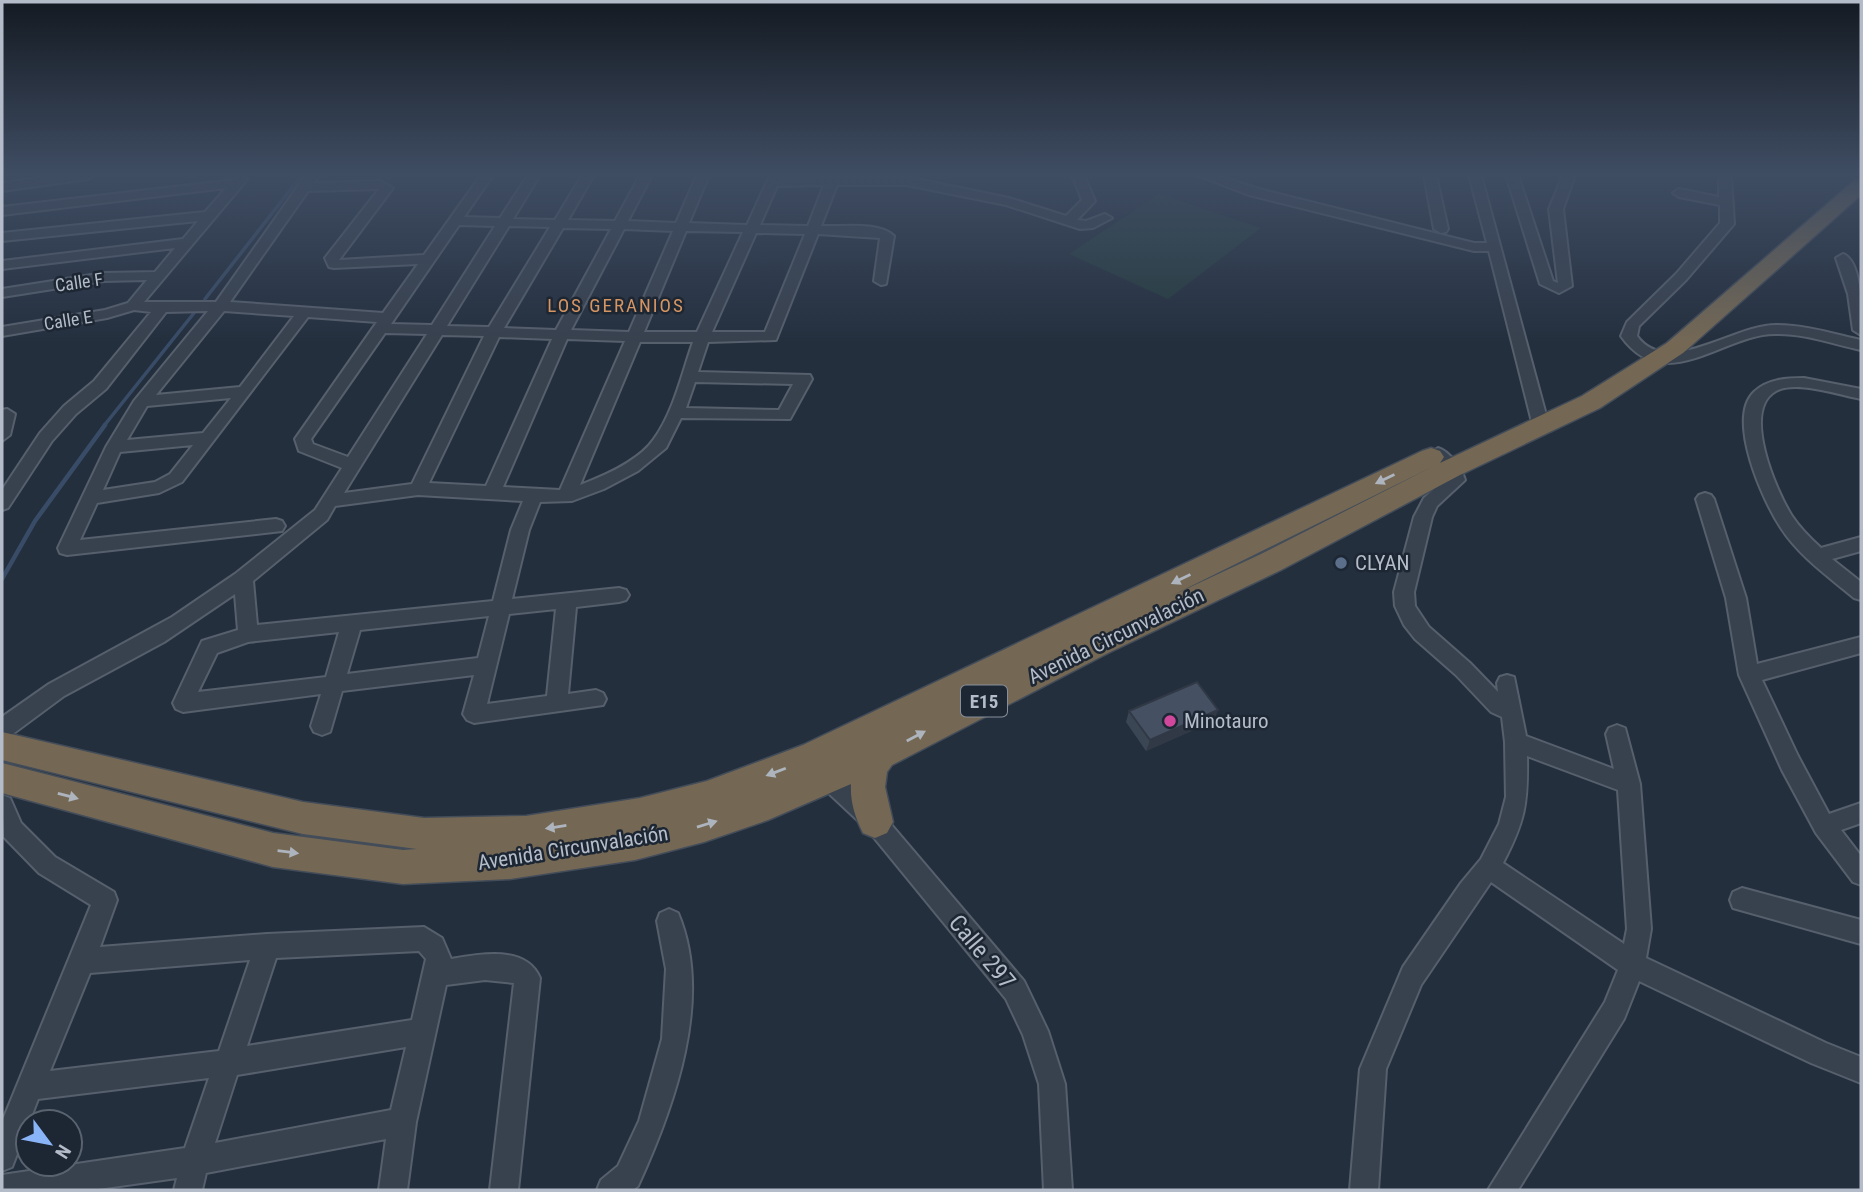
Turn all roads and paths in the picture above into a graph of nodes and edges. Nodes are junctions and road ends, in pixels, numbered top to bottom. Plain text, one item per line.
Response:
1 (65, 231) edge
2 (198, 231) edge
3 (273, 231) edge
4 (355, 231) edge
5 (448, 231) edge
6 (499, 231) edge
7 (554, 231) edge
8 (616, 231) edge
9 (679, 231) edge
10 (751, 231) edge
11 (813, 231) edge
12 (868, 231) edge
13 (1409, 231) edge
14 (1447, 231) edge
15 (1490, 231) edge
16 (1530, 231) edge
17 (1558, 231) edge
18 (1722, 231) edge
19 (1787, 231) edge
20 (1809, 231) edge
21 (2, 237) edge
22 (188, 242) junction
23 (1493, 244) junction
24 (1843, 258) dead end
25 (428, 259) junction
26 (2, 265) edge
27 (157, 276) junction
28 (881, 281) dead end
29 (2, 293) edge
30 (1858, 295) edge
31 (133, 306) junction
32 (220, 306) junction
33 (162, 308) junction
34 (304, 311) junction
35 (384, 323) junction
36 (437, 330) junction
37 (1861, 330) edge
38 (2, 331) edge
39 (494, 332) junction
40 (562, 333) junction
41 (633, 337) junction
42 (702, 337) junction
43 (1861, 345) edge
44 (1650, 355) junction
45 (688, 377) junction
46 (245, 392) junction
47 (1861, 394) edge
48 (142, 401) junction
49 (676, 413) junction
50 (7, 414) dead end
51 (1540, 418) junction
52 (2, 435) edge
53 (207, 438) junction
54 (114, 447) junction
55 (1445, 461) junction
56 (352, 465) junction
57 (418, 489) junction
58 (492, 492) junction
59 (534, 495) junction
60 (566, 496) junction
61 (91, 498) junction
62 (1705, 499) dead end
63 (329, 501) junction
64 (2, 504) edge
65 (276, 526) dead end
66 (1861, 544) edge
67 (1818, 556) junction
68 (243, 577) junction
69 (1861, 593) edge
70 (619, 595) dead end
71 (567, 601) junction
72 (500, 608) junction
73 (352, 623) junction
74 (248, 634) junction
75 (1861, 645) edge
76 (486, 665) junction
77 (1749, 675) junction
78 (1507, 683) dead end
79 (334, 684) junction
80 (596, 699) dead end
81 (557, 704) junction
82 (1512, 712) junction
83 (322, 726) dead end
84 (2, 729) edge
85 (1617, 734) dead end
86 (1516, 742) junction
87 (2, 747) edge
88 (880, 755) junction
89 (822, 767) junction
90 (2, 778) edge
91 (1629, 784) junction
92 (2, 805) edge
93 (1861, 813) edge
94 (875, 821) junction
95 (1824, 826) junction
96 (1489, 867) junction
97 (1861, 874) edge
98 (1742, 900) dead end
99 (669, 921) dead end
100 (1861, 932) edge
101 (267, 946) junction
102 (84, 961) junction
103 (1632, 965) junction
104 (436, 974) junction
105 (422, 1031) junction
106 (227, 1063) junction
107 (1861, 1070) edge
108 (28, 1087) junction
109 (402, 1122) junction
110 (2, 1157) edge
111 (195, 1161) junction
112 (625, 1185) edge
113 (2, 1189) edge
114 (188, 1190) edge
115 (393, 1190) edge
116 (504, 1190) edge
117 (1058, 1190) edge
118 (1364, 1190) edge
119 (1503, 1190) edge

1 - 21 street
2 - 22 street
3 - 32 street
4 - 25 street
5 - 25 street
6 - 36 street
7 - 39 street
8 - 40 street
9 - 41 street
10 - 42 street
11 - 42 street, Calle E
12 - 28 street
13 - 23 street
14 - 23 street
15 - 23 street
16 - 17 street
18 - 44 street
19 - 44 highway, Avenida Circunvalación / E15
20 - 44 highway, Avenida Circunvalación / E15
22 - 26 street
22 - 27 street
23 - 51 street
24 - 30 street
25 - 35 street
27 - 29 street, Calle F
27 - 31 street
30 - 37 street
31 - 33 street, Calle E
31 - 38 street, Calle E
32 - 33 street, Calle E
32 - 34 street, Calle E
32 - 48 street
33 - 64 street
34 - 35 street, Calle E
34 - 46 street
35 - 36 street, Calle E
35 - 56 street
36 - 39 street, Calle E
36 - 56 street
39 - 40 street, Calle E
39 - 57 street
40 - 41 street, Calle E
40 - 58 street
41 - 42 street, Calle E
41 - 60 street
42 - 45 street
43 - 44 street
44 - 51 highway, Avenida Circunvalación / E15
45 - 49 street
45 - 49 street
46 - 48 street
46 - 53 street
47 - 67 street
48 - 54 street
49 - 60 street
50 - 52 street
51 - 55 highway, Avenida Circunvalación / E15
53 - 54 street
53 - 61 street
54 - 61 street
55 - 82 street
88 -> 55 highway, Avenida Circunvalación / E15
55 -> 89 highway, Avenida Circunvalación / E15
56 - 63 street
57 - 58 street
57 - 63 street
58 - 59 street
59 - 60 street
59 - 72 street
61 - 65 street
62 - 77 street
63 - 68 street
66 - 67 street
67 - 69 street
68 - 74 street
68 - 84 street
70 - 71 street
71 - 72 street
71 - 81 street
72 - 73 street
72 - 76 street
73 - 74 street
73 - 79 street
74 - 79 street
75 - 77 street
76 - 79 street
76 - 81 street
77 - 95 street
78 - 82 street
79 - 83 street
80 - 81 street
82 - 86 street
85 - 91 street
86 - 91 street
86 - 96 street
89 -> 87 highway, Avenida Circunvalación / E15
88 - 89 highway, Avenida Circunvalación / E15
88 - 94 highway
90 -> 89 highway, Avenida Circunvalación / E15
89 - 94 street, Calle 297
91 - 103 street
92 - 102 street
93 - 95 street
94 - 117 street, Calle 297
95 - 97 street
96 - 103 street
96 - 118 street
98 - 100 street
99 - 112 street
101 - 102 street
101 - 104 street
101 - 106 street
102 - 108 street
103 - 107 street
103 - 119 street
104 - 105 street
104 - 116 street
105 - 106 street
105 - 109 street
106 - 108 street
106 - 111 street
108 - 110 street
109 - 111 street
109 - 115 street
111 - 113 street
111 - 114 street

